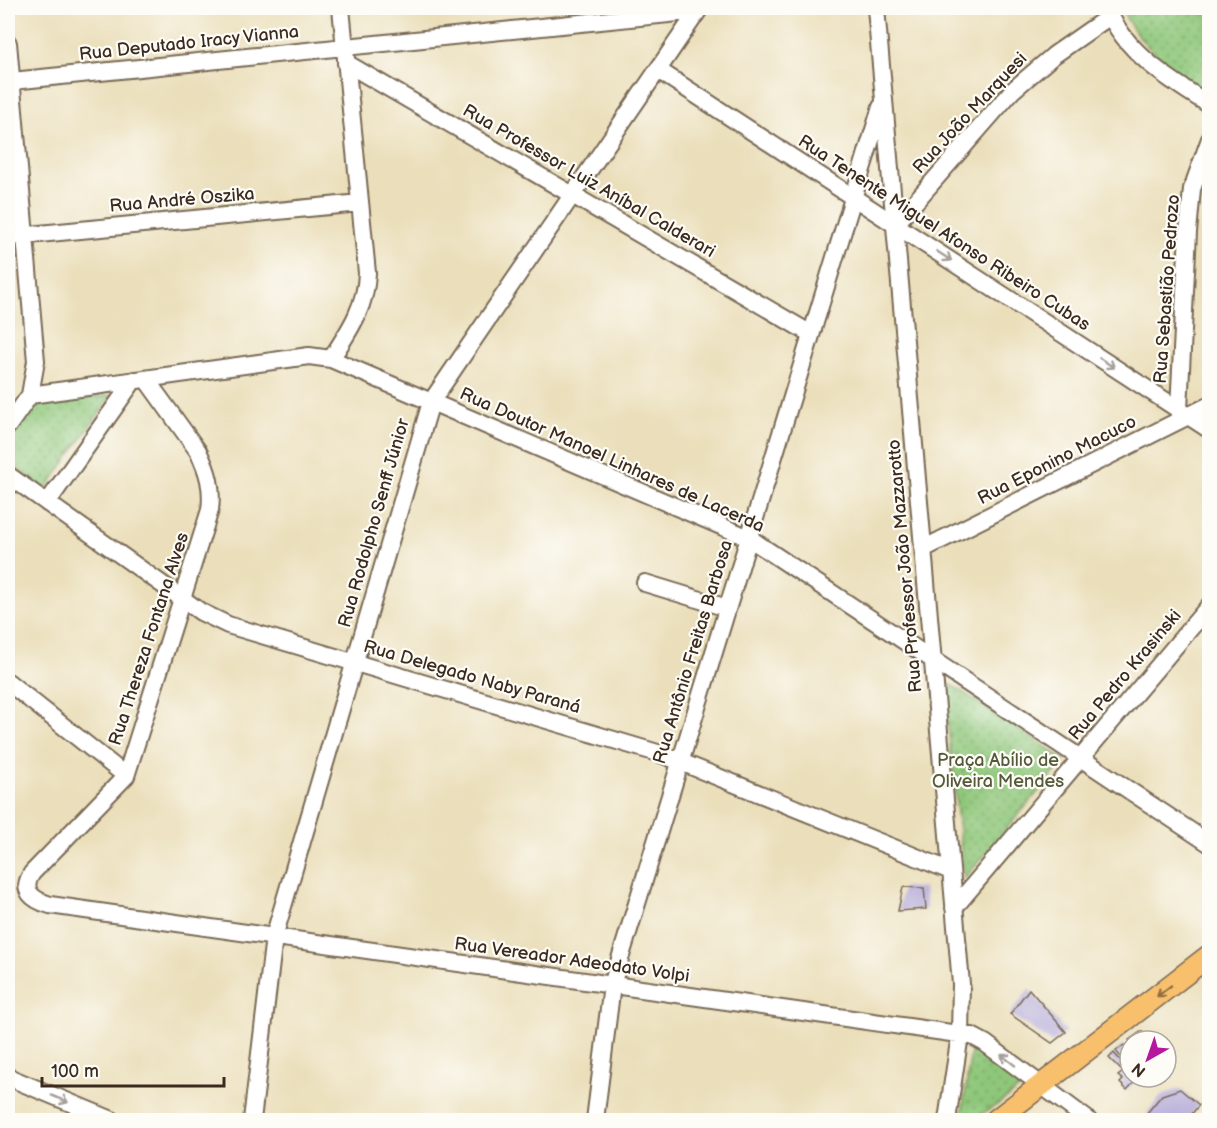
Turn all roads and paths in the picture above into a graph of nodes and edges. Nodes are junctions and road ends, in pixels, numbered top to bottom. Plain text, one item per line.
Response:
1 (341, 8) edge
2 (876, 8) edge
3 (699, 9) edge
4 (1108, 12) edge
5 (8, 43) edge
6 (346, 55) junction
7 (658, 70) junction
8 (10, 79) edge
9 (884, 97) junction
10 (1209, 105) edge
11 (1209, 139) edge
12 (573, 194) junction
13 (853, 198) junction
14 (360, 203) junction
15 (895, 225) junction
16 (26, 235) junction
17 (8, 237) edge
18 (812, 334) junction
19 (331, 359) junction
20 (140, 380) junction
21 (30, 395) junction
22 (431, 402) junction
23 (1209, 405) edge
24 (1183, 412) junction
25 (8, 426) edge
26 (1209, 430) edge
27 (8, 475) edge
28 (47, 503) junction
29 (749, 538) junction
30 (923, 549) junction
31 (645, 583) dead end
32 (182, 599) junction
33 (1209, 605) edge
34 (727, 608) junction
35 (932, 661) junction
36 (353, 663) junction
37 (8, 682) edge
38 (1080, 758) junction
39 (680, 761) junction
40 (126, 776) junction
41 (1209, 844) edge
42 (951, 871) junction
43 (27, 891) joint
44 (954, 909) junction
45 (274, 937) junction
46 (1209, 955) edge
47 (612, 985) junction
48 (960, 1035) junction
49 (8, 1077) edge
50 (1041, 1087) junction
51 (112, 1120) edge
52 (252, 1120) edge
53 (595, 1120) edge
54 (946, 1120) edge
55 (996, 1120) edge
56 (1088, 1120) edge

1 - 6 street
2 - 9 street, Rua Professor João Mazzarotto
3 - 6 street, Rua Deputado Iracy Vianna
3 - 7 street, Rua Rodolpho Senff Júnior
4 - 10 street
4 - 15 street, Rua João Marquesi
5 - 8 street
6 - 8 street, Rua Deputado Iracy Vianna
6 - 12 street, Rua Professor Luiz Aníbal Calderari
6 - 14 street
7 - 12 street, Rua Rodolpho Senff Júnior
7 - 13 street, Rua Tenente Miguel Afonso Ribeiro Cubas
8 - 16 street
9 - 13 street, Rua Antônio Freitas Barbosa
9 - 15 street, Rua Professor João Mazzarotto
11 - 24 street, Rua Sebastião Pedrozo
12 - 18 street, Rua Professor Luiz Aníbal Calderari
12 - 22 street, Rua Rodolpho Senff Júnior
13 - 15 street, Rua Tenente Miguel Afonso Ribeiro Cubas
13 - 18 street, Rua Antônio Freitas Barbosa
14 - 16 street, Rua André Oszika
14 - 19 street
15 -> 24 street, Rua Tenente Miguel Afonso Ribeiro Cubas
15 - 30 street, Rua Professor João Mazzarotto
16 - 17 street, Rua André Oszika
16 - 21 street
18 - 29 street, Rua Antônio Freitas Barbosa
19 - 20 street, Rua Doutor Manoel Linhares de Lacerda
19 - 22 street, Rua Doutor Manoel Linhares de Lacerda
20 - 21 street, Rua Doutor Manoel Linhares de Lacerda
20 - 28 street
20 - 32 street, Rua Thereza Fontana Alves
21 - 25 street
22 - 29 street, Rua Doutor Manoel Linhares de Lacerda
22 - 36 street, Rua Rodolpho Senff Júnior
23 - 24 street, Rua Eponino Macuco
24 - 26 street, Rua Tenente Miguel Afonso Ribeiro Cubas
24 - 30 street, Rua Eponino Macuco
27 - 28 street, Rua Delegado Naby Paraná
28 - 32 street, Rua Delegado Naby Paraná
29 - 34 street, Rua Antônio Freitas Barbosa
29 - 35 street, Rua Doutor Manoel Linhares de Lacerda
30 - 35 street, Rua Professor João Mazzarotto
31 - 34 street
32 - 36 street, Rua Delegado Naby Paraná
32 - 40 street, Rua Thereza Fontana Alves
33 - 38 street, Rua Pedro Krasinski
34 - 39 street, Rua Antônio Freitas Barbosa
35 - 38 street, Rua Doutor Manoel Linhares de Lacerda
35 - 42 street, Rua Professor João Mazzarotto
36 - 39 street, Rua Delegado Naby Paraná
36 - 45 street, Rua Rodolpho Senff Júnior
37 - 40 street
38 - 41 street, Rua Doutor Manoel Linhares de Lacerda
38 - 44 street, Rua Pedro Krasinski
39 - 42 street, Rua Delegado Naby Paraná
39 - 47 street, Rua Antônio Freitas Barbosa
40 - 43 street, Rua Thereza Fontana Alves
42 - 44 street, Rua Professor João Mazzarotto
43 - 45 street, Rua Vereador Adeodato Volpi
44 - 48 street, Rua Professor João Mazzarotto
45 - 47 street, Rua Vereador Adeodato Volpi
45 - 52 street, Rua Rodolpho Senff Júnior
46 -> 50 main road
47 - 48 street, Rua Vereador Adeodato Volpi
47 - 53 street, Rua Antônio Freitas Barbosa
50 -> 48 street, Rua Vereador Adeodato Volpi
48 - 54 street, Rua Professor João Mazzarotto
49 -> 51 street
50 - 55 main road
50 - 56 street, Rua Vereador Adeodato Volpi

